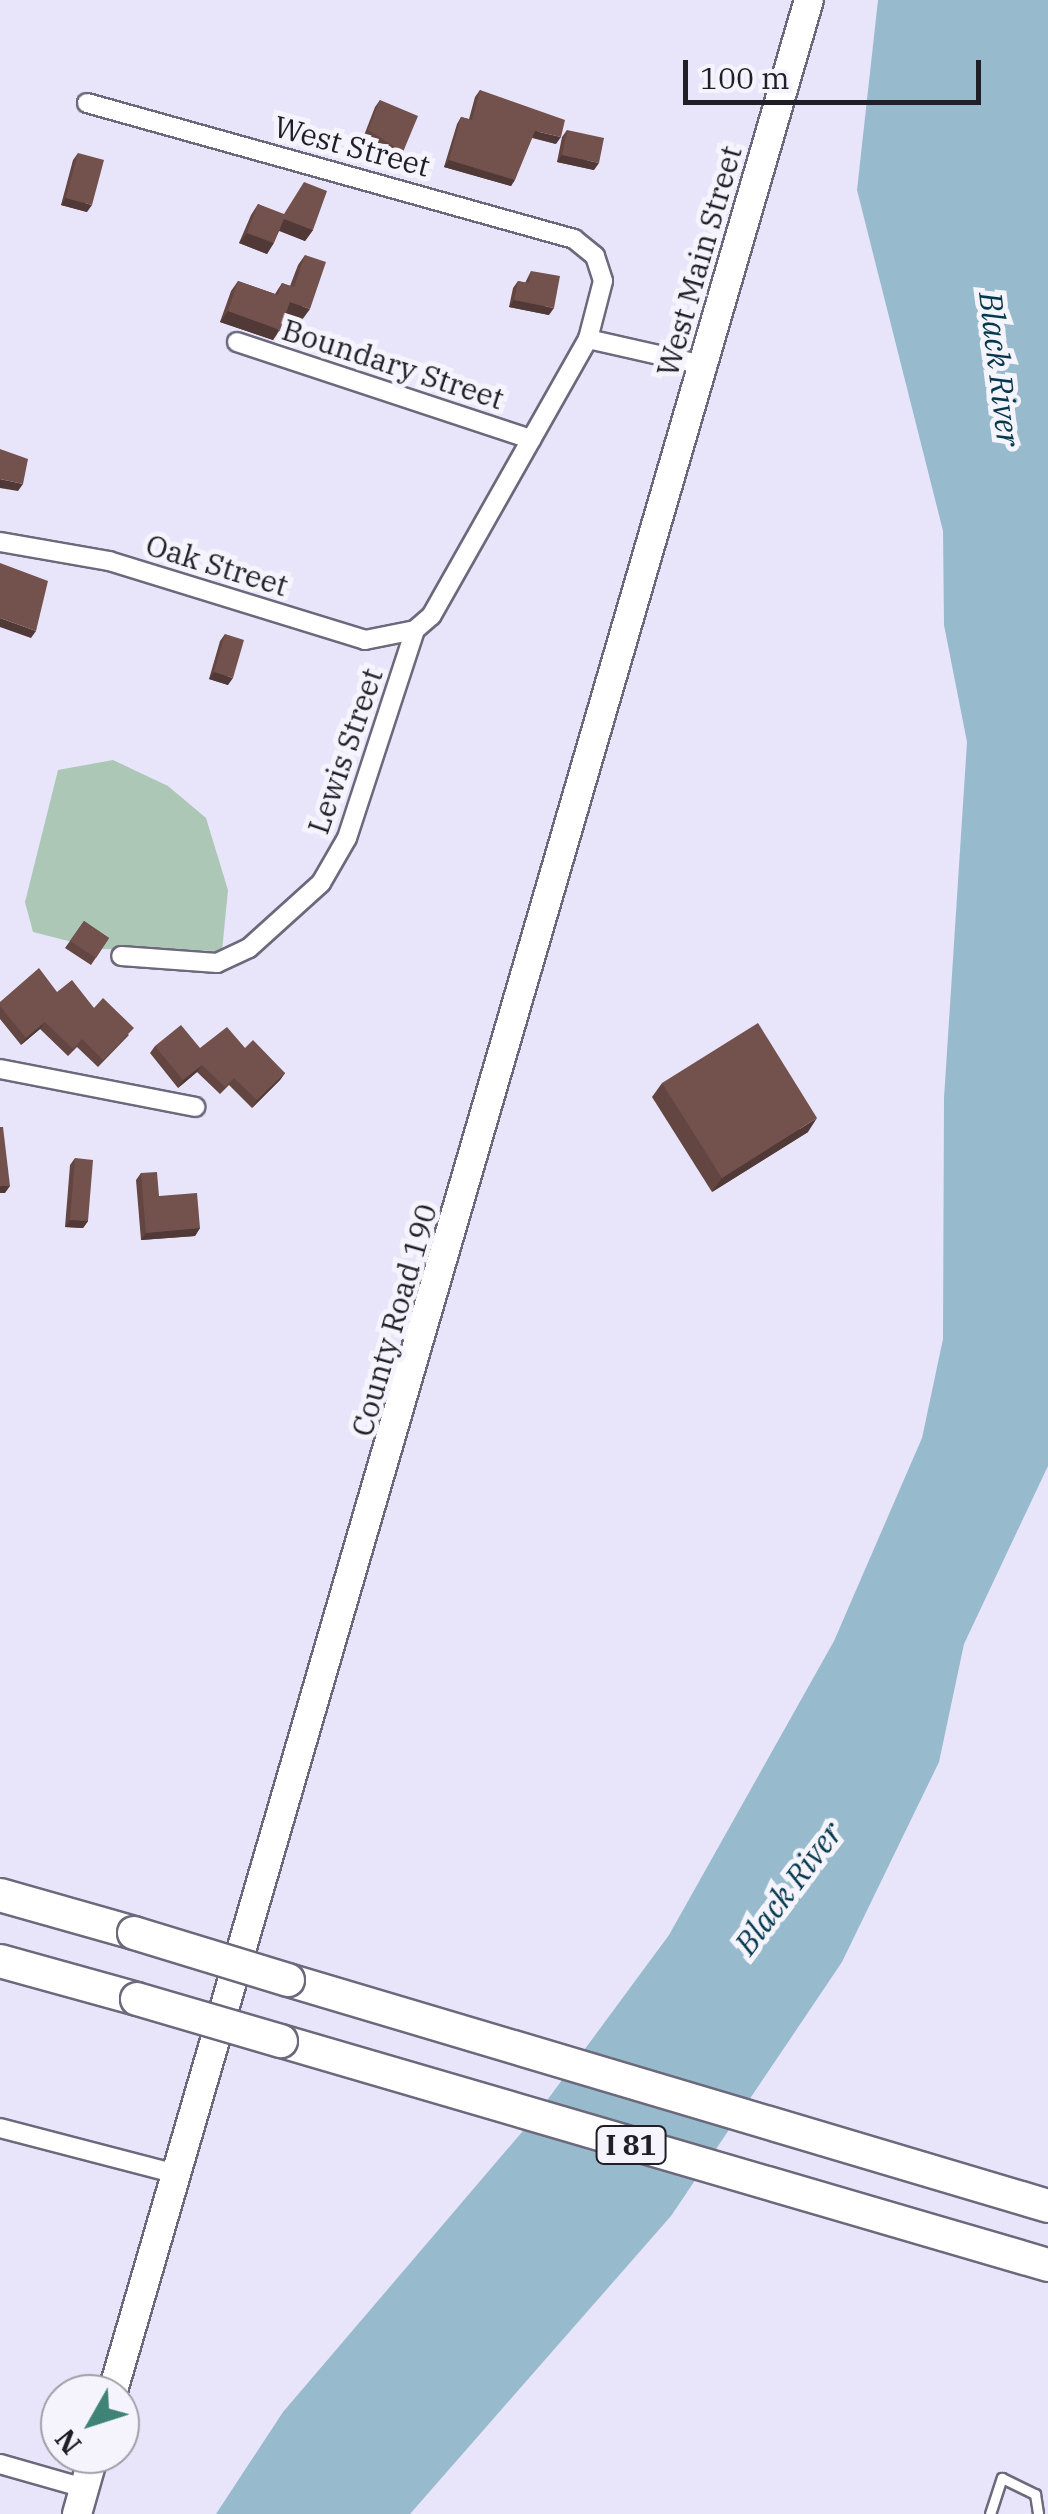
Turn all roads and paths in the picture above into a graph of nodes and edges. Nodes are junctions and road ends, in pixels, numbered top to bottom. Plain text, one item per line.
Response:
1 (809, 0) edge
2 (96, 105) dead end
3 (582, 244) joint
4 (588, 339) junction
5 (237, 342) dead end
6 (703, 366) junction
7 (531, 439) junction
8 (669, 484) joint
9 (0, 542) edge
10 (415, 630) junction
11 (122, 956) dead end
12 (0, 1069) edge
13 (195, 1107) dead end
14 (0, 1895) edge
15 (0, 1960) edge
16 (0, 2128) edge
17 (176, 2174) junction
18 (1048, 2206) edge
19 (1048, 2266) edge
20 (118, 2374) edge
21 (0, 2464) edge
22 (88, 2474) edge
23 (81, 2501) edge
24 (990, 2514) edge
25 (1038, 2514) edge

1 - 6 main road, West Main Street
2 - 3 street, West Street
3 - 4 street, Lewis Street
4 - 6 street
4 - 7 street, Lewis Street
5 - 7 street, Boundary Street
6 - 8 main road, West Main Street
7 - 10 street, Lewis Street
8 - 17 main road, County Road 190
9 - 10 street, Oak Street
10 - 11 street, Lewis Street
12 - 13 street
14 - 18 highway, I 81, bridge
15 - 19 highway, I 81, bridge
16 - 17 street
17 - 20 main road, County Road 190
21 - 23 street
22 - 23 main road
24 - 25 lane

